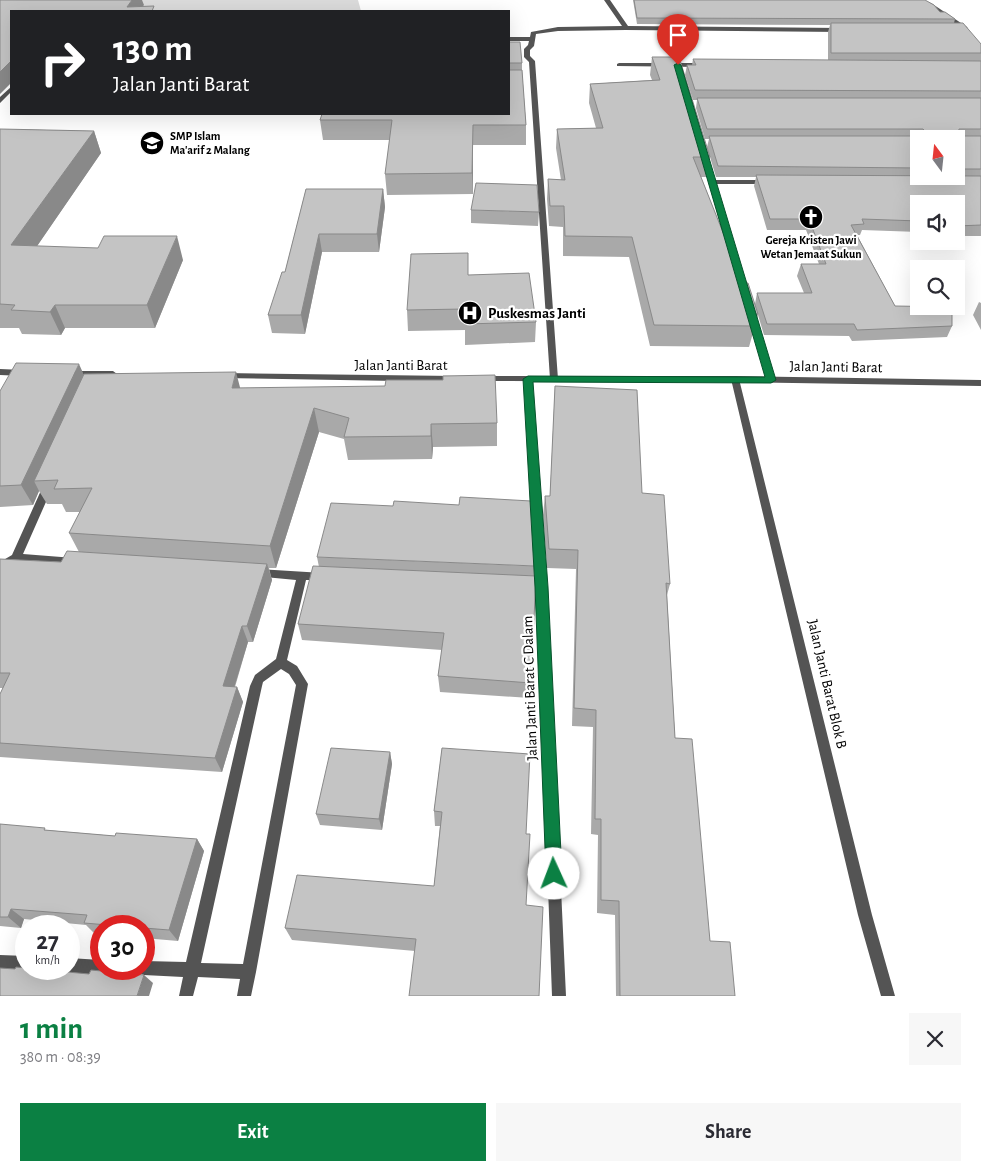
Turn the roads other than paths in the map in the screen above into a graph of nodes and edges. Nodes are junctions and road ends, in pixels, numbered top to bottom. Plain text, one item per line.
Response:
1 (607, 0) edge
2 (910, 0) edge
3 (626, 28) junction
4 (845, 30) edge
5 (955, 31) edge
6 (510, 39) edge
7 (531, 39) junction
8 (619, 65) dead end
9 (707, 65) edge
10 (10, 91) edge
11 (0, 101) edge
12 (702, 148) edge
13 (711, 182) junction
14 (771, 182) edge
15 (734, 258) edge
16 (748, 305) edge
17 (0, 372) edge
18 (30, 373) edge
19 (59, 373) edge
20 (99, 374) junction
21 (119, 374) edge
22 (217, 376) edge
23 (528, 379) junction
24 (554, 379) junction
25 (735, 379) junction
26 (771, 380) junction
27 (981, 383) edge
28 (94, 386) edge
29 (53, 477) edge
30 (16, 558) junction
31 (85, 562) edge
32 (0, 567) edge
33 (243, 572) edge
34 (302, 576) junction
35 (332, 577) edge
36 (281, 662) junction
37 (0, 962) edge
38 (15, 963) edge
39 (155, 968) edge
40 (192, 970) junction
41 (249, 972) junction
42 (186, 996) edge
43 (244, 996) edge
44 (559, 996) edge
45 (888, 996) edge

1 - 3 street
2 - 5 street
3 - 4 street
3 - 7 street
6 - 7 street
7 - 24 street
8 - 9 street
10 - 11 street
12 - 13 street
13 - 14 street
13 - 15 street
16 - 26 street
17 - 18 street
19 - 20 street
20 - 21 street
20 - 28 street
22 - 23 street, Jalan Janti Barat
23 - 24 street, Jalan Janti Barat
23 - 44 street, Jalan Janti Barat C Dalam
24 - 25 street, Jalan Janti Barat
25 - 26 street, Jalan Janti Barat
25 - 45 street, Jalan Janti Barat Blok B
26 - 27 street, Jalan Janti Barat
29 - 30 street
30 - 31 street
30 - 32 street
33 - 34 street
34 - 35 street
34 - 36 street
36 - 40 street
36 - 41 street
37 - 38 street
39 - 40 street
40 - 41 street
40 - 42 street
41 - 43 street

